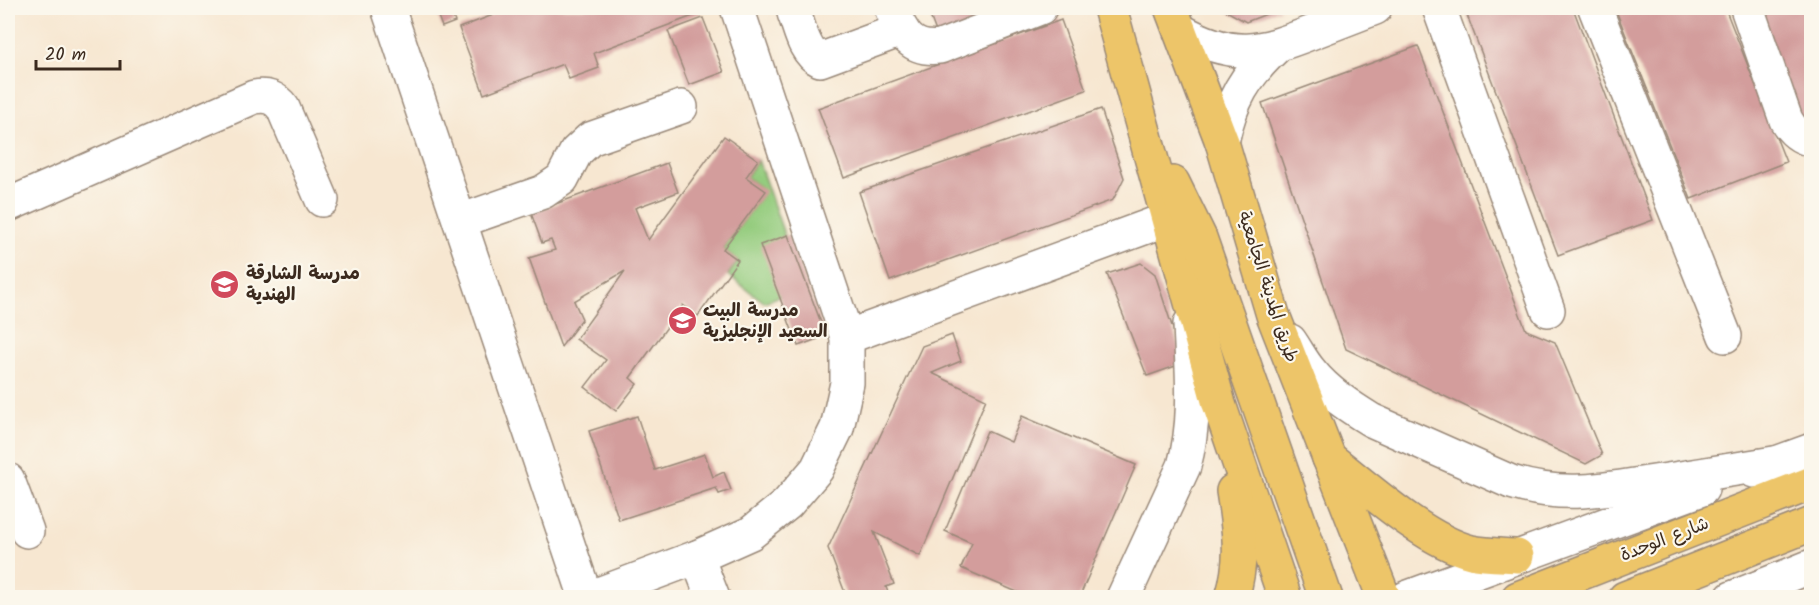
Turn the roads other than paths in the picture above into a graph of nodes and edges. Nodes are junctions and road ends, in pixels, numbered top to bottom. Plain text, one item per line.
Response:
1 (388, 8) edge
2 (1040, 8) edge
3 (1110, 8) edge
4 (1375, 8) edge
5 (1439, 8) edge
6 (1595, 8) edge
7 (1747, 8) edge
8 (801, 10) edge
9 (741, 19) edge
10 (896, 19) edge
11 (1175, 19) edge
12 (1276, 47) junction
13 (681, 107) dead end
14 (1812, 140) edge
15 (1222, 142) junction
16 (1148, 147) junction
17 (322, 200) dead end
18 (8, 205) edge
19 (1168, 219) junction
20 (460, 221) junction
21 (1189, 296) junction
22 (1548, 310) dead end
23 (1273, 315) junction
24 (1725, 336) dead end
25 (847, 337) junction
26 (1219, 404) junction
27 (1812, 450) edge
28 (1329, 458) junction
29 (1774, 463) junction
30 (8, 480) edge
31 (1812, 483) edge
32 (1812, 524) edge
33 (27, 531) dead end
34 (1517, 556) junction
35 (697, 557) junction
36 (1812, 566) edge
37 (587, 597) edge
38 (713, 597) edge
39 (1123, 597) edge
40 (1232, 597) edge
41 (1285, 597) edge
42 (1326, 597) edge
43 (1384, 597) edge
44 (1406, 597) edge
45 (1518, 597) edge
46 (1625, 597) edge
47 (1732, 597) edge

1 - 20 street
2 - 10 street
3 - 16 main road
4 - 12 street
5 - 22 street
6 - 24 street
7 - 14 street
8 - 9 street
8 - 10 street
9 - 25 street
11 - 12 street
11 - 15 main road, طريق المدينة الجامعية
12 - 15 street
13 - 20 street
15 - 23 main road, طريق المدينة الجامعية
16 - 19 main road
16 - 42 main road
17 - 18 street
19 - 21 main road
19 - 25 street
20 - 37 street
21 - 26 main road
21 - 39 street
23 - 28 main road, طريق المدينة الجامعية
23 - 29 street
25 - 35 street
26 - 40 main road
26 - 41 main road
27 - 29 street
28 - 34 main road
28 - 43 main road, طريق المدينة الجامعية
29 - 34 street
30 - 33 street
31 - 45 main road, شارع الوحدة
32 - 46 main road
34 - 44 street
35 - 37 street
35 - 38 street
36 - 47 street

